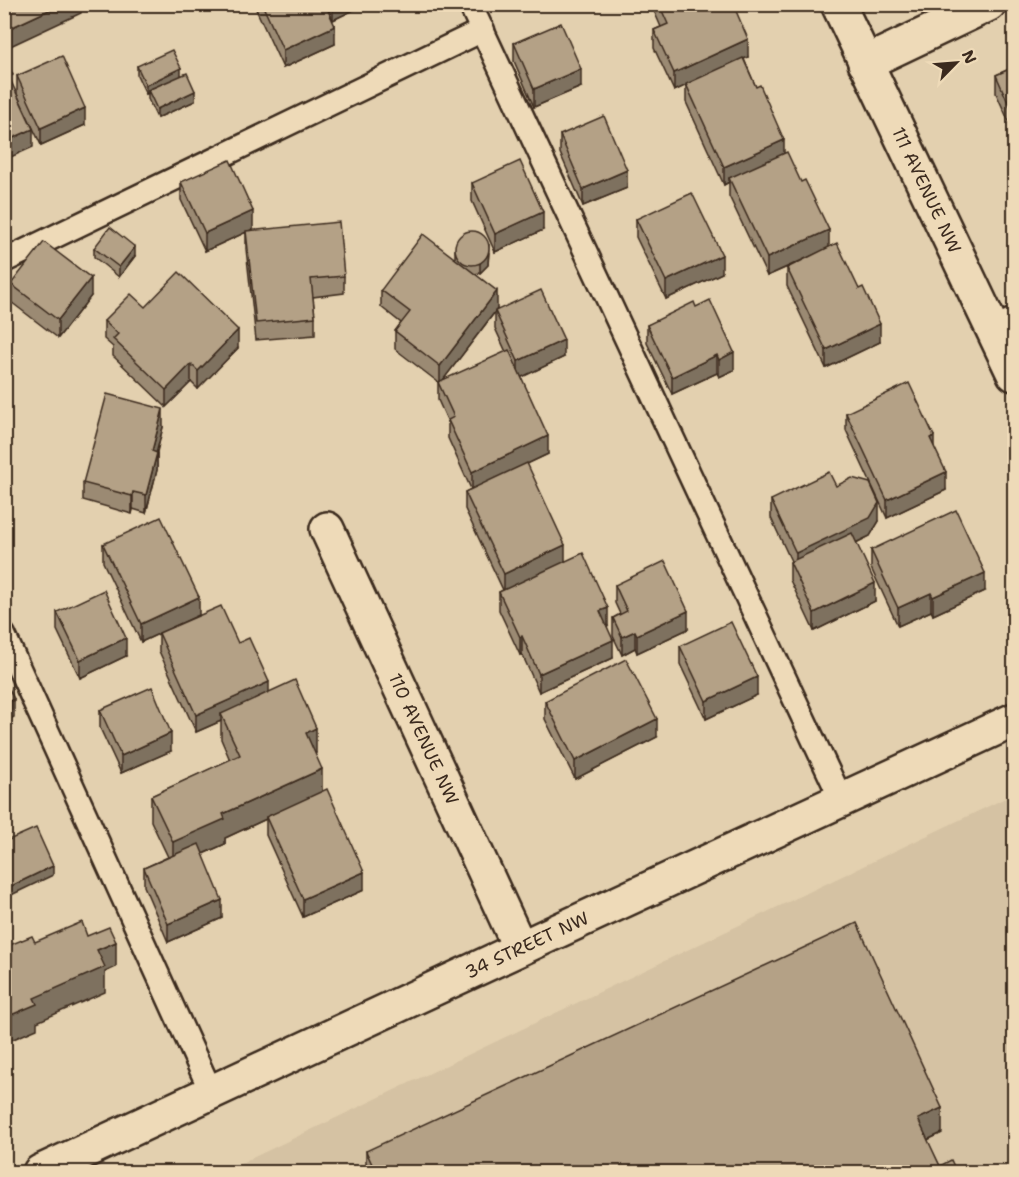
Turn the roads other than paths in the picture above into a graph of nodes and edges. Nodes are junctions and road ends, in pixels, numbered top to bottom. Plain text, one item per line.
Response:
1 (470, 4) edge
2 (838, 4) edge
3 (989, 4) edge
4 (483, 30) junction
5 (866, 63) junction
6 (4, 261) edge
7 (1004, 324) edge
8 (1014, 374) edge
9 (327, 529) dead end
10 (4, 635) edge
11 (1014, 720) edge
12 (842, 801) junction
13 (520, 948) junction
14 (212, 1094) junction
15 (40, 1173) edge

1 - 4 lane
2 - 5 street, 111 AVENUE NW
3 - 5 street
4 - 6 lane
4 - 12 lane
5 - 7 street, 111 AVENUE NW
7 - 8 street, 111 AVENUE NW
9 - 13 street, 110 AVENUE NW
10 - 14 lane
11 - 12 street, 34 STREET NW
12 - 13 street, 34 STREET NW
13 - 14 street, 34 STREET NW
14 - 15 street, 34 STREET NW

